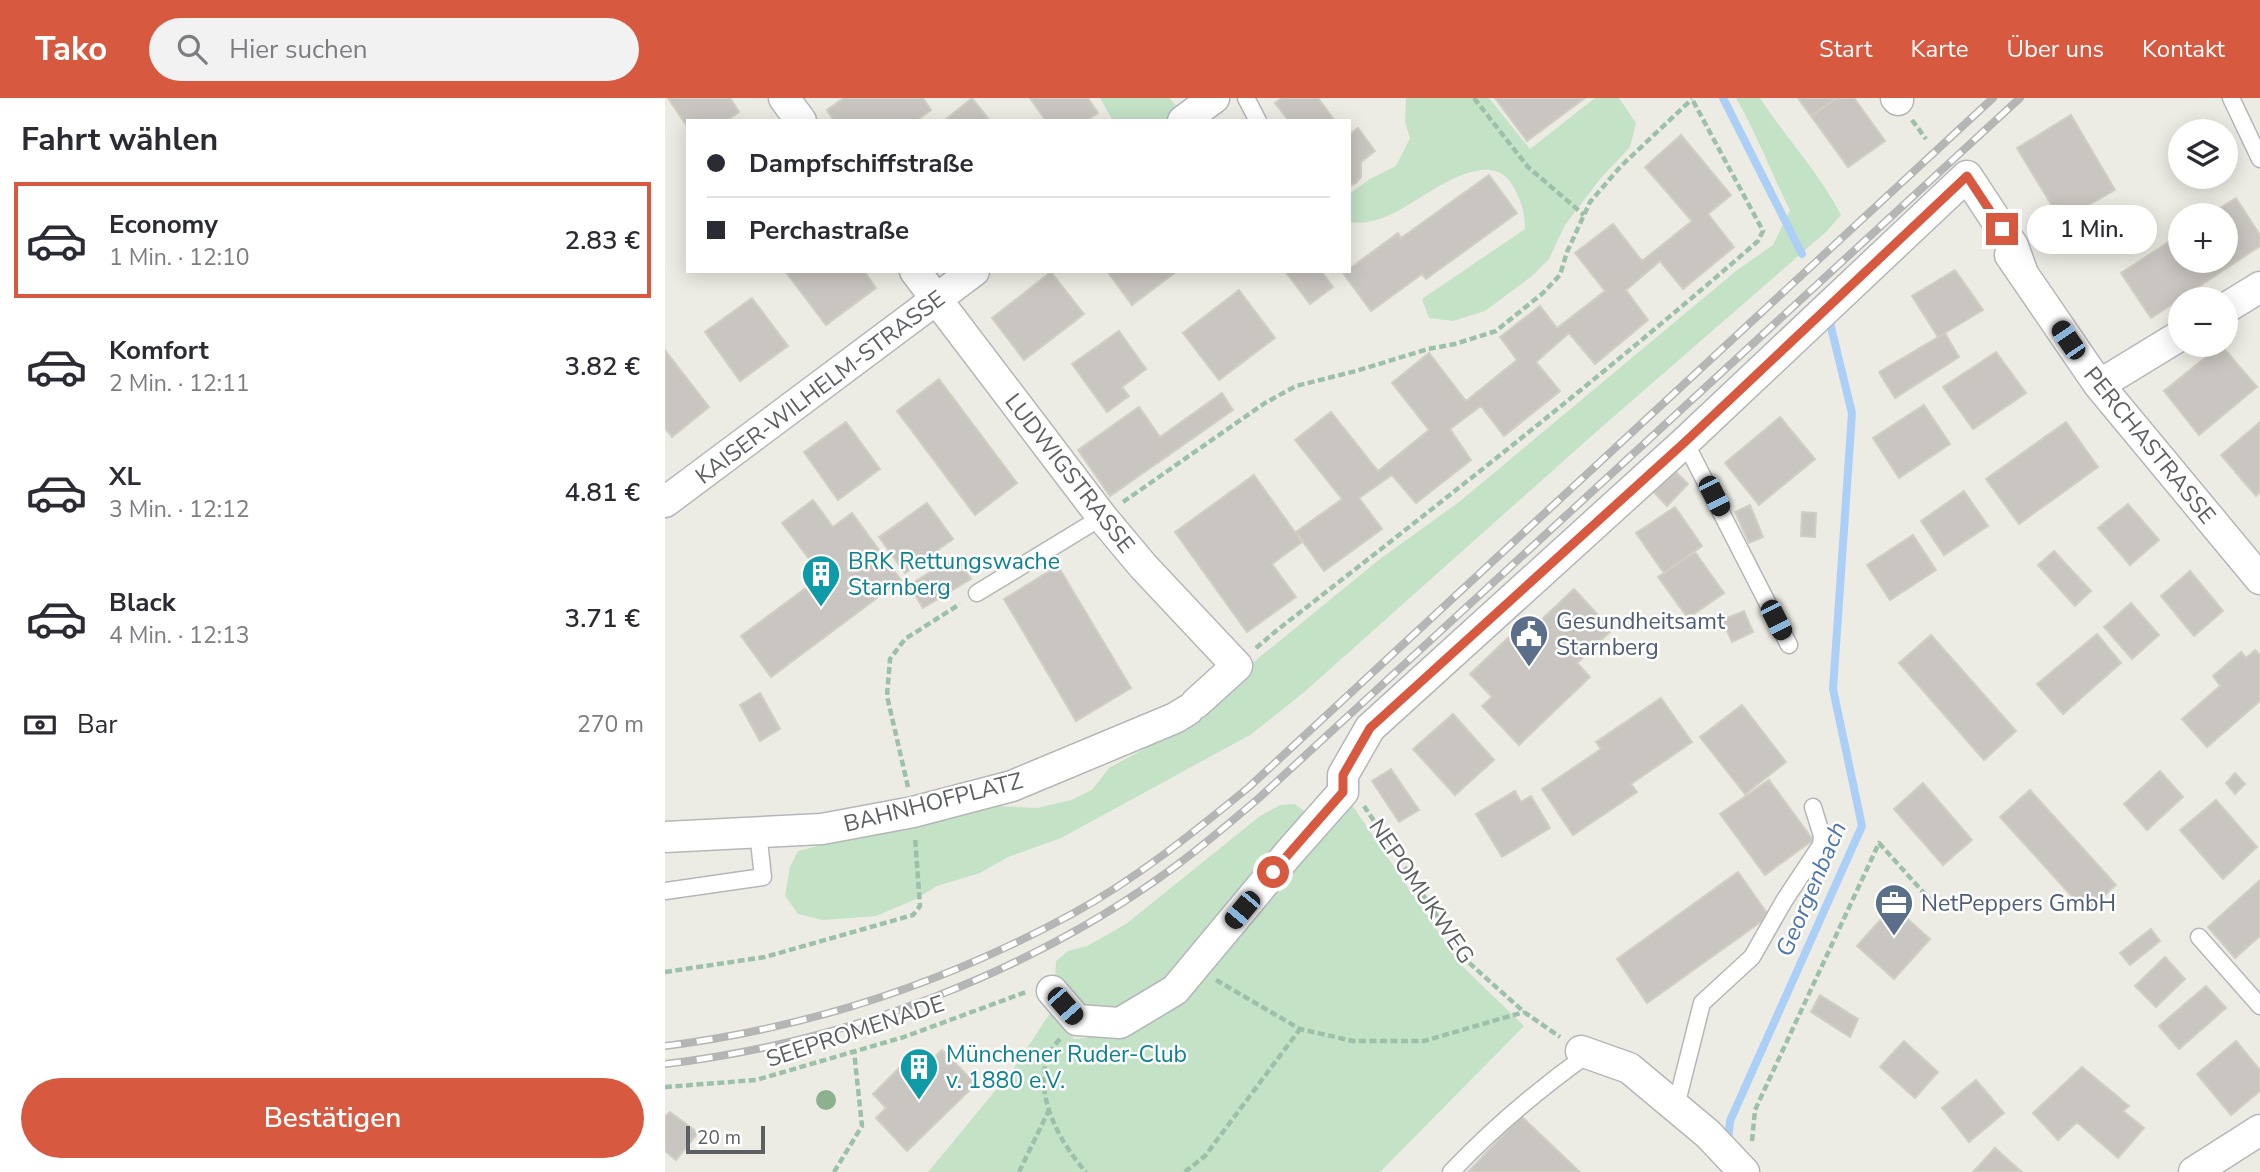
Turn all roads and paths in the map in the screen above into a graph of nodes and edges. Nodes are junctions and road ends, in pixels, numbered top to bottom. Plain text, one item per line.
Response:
1 (784, 98) edge
2 (1214, 98) edge
3 (1247, 98) edge
4 (1474, 98) edge
5 (2231, 98) edge
6 (1693, 99) edge
7 (800, 119) edge
8 (1186, 119) edge
9 (1257, 119) edge
10 (2260, 159) edge
11 (1584, 215) junction
12 (916, 273) edge
13 (971, 273) edge
14 (2260, 287) edge
15 (936, 299) junction
16 (2238, 301) edge
17 (2168, 343) edge
18 (2099, 385) junction
19 (1685, 442) junction
20 (665, 502) edge
21 (1102, 517) junction
22 (2260, 579) edge
23 (978, 593) joint
24 (1789, 645) dead end
25 (1245, 658) junction
26 (1343, 775) junction
27 (1813, 807) dead end
28 (913, 812) junction
29 (758, 832) junction
30 (665, 837) edge
31 (665, 891) edge
32 (1933, 903) dead end
33 (2199, 937) dead end
34 (1194, 967) junction
35 (665, 972) edge
36 (1052, 991) joint
37 (2260, 1006) edge
38 (1524, 1012) junction
39 (1077, 1020) junction
40 (1300, 1029) junction
41 (854, 1051) junction
42 (1585, 1052) junction
43 (665, 1087) edge
44 (1676, 1107) junction
45 (1049, 1109) junction
46 (2260, 1130) edge
47 (1744, 1162) edge
48 (834, 1172) edge
49 (1019, 1172) edge
50 (1086, 1172) edge
51 (1185, 1172) edge
52 (1451, 1172) edge
53 (2194, 1172) edge

1 - 7 street
2 - 8 street
3 - 9 lane
4 - 11 path
5 - 10 lane
6 - 11 path
6 - 25 path
11 - 21 path
12 - 15 street, LUDWIGSTRASSE
13 - 15 street, KAISER-WILHELM-STRASSE
14 - 16 street
15 - 20 street, KAISER-WILHELM-STRASSE
15 - 21 street, LUDWIGSTRASSE
17 - 18 street
18 - 19 street, PERCHASTRASSE
18 - 22 street, PERCHASTRASSE
19 - 24 lane
19 - 26 street
21 - 23 lane
21 - 25 street, LUDWIGSTRASSE
23 - 28 path
25 - 28 street, BAHNHOFPLATZ
26 - 34 street
26 - 38 path, NEPOMUKWEG
27 - 44 lane
28 - 29 street, BAHNHOFPLATZ
28 - 35 path
29 - 30 street, BAHNHOFPLATZ
29 - 31 lane
32 - 47 path
33 - 37 lane
34 - 39 street
34 - 40 path
36 - 39 street
36 - 41 path, SEEPROMENADE
38 - 40 path
38 - 42 path, NEPOMUKWEG
39 - 45 path
40 - 51 path
41 - 43 path, SEEPROMENADE
41 - 48 path
42 - 44 street
42 - 52 lane
44 - 47 street
45 - 49 path
45 - 50 path
46 - 53 street

